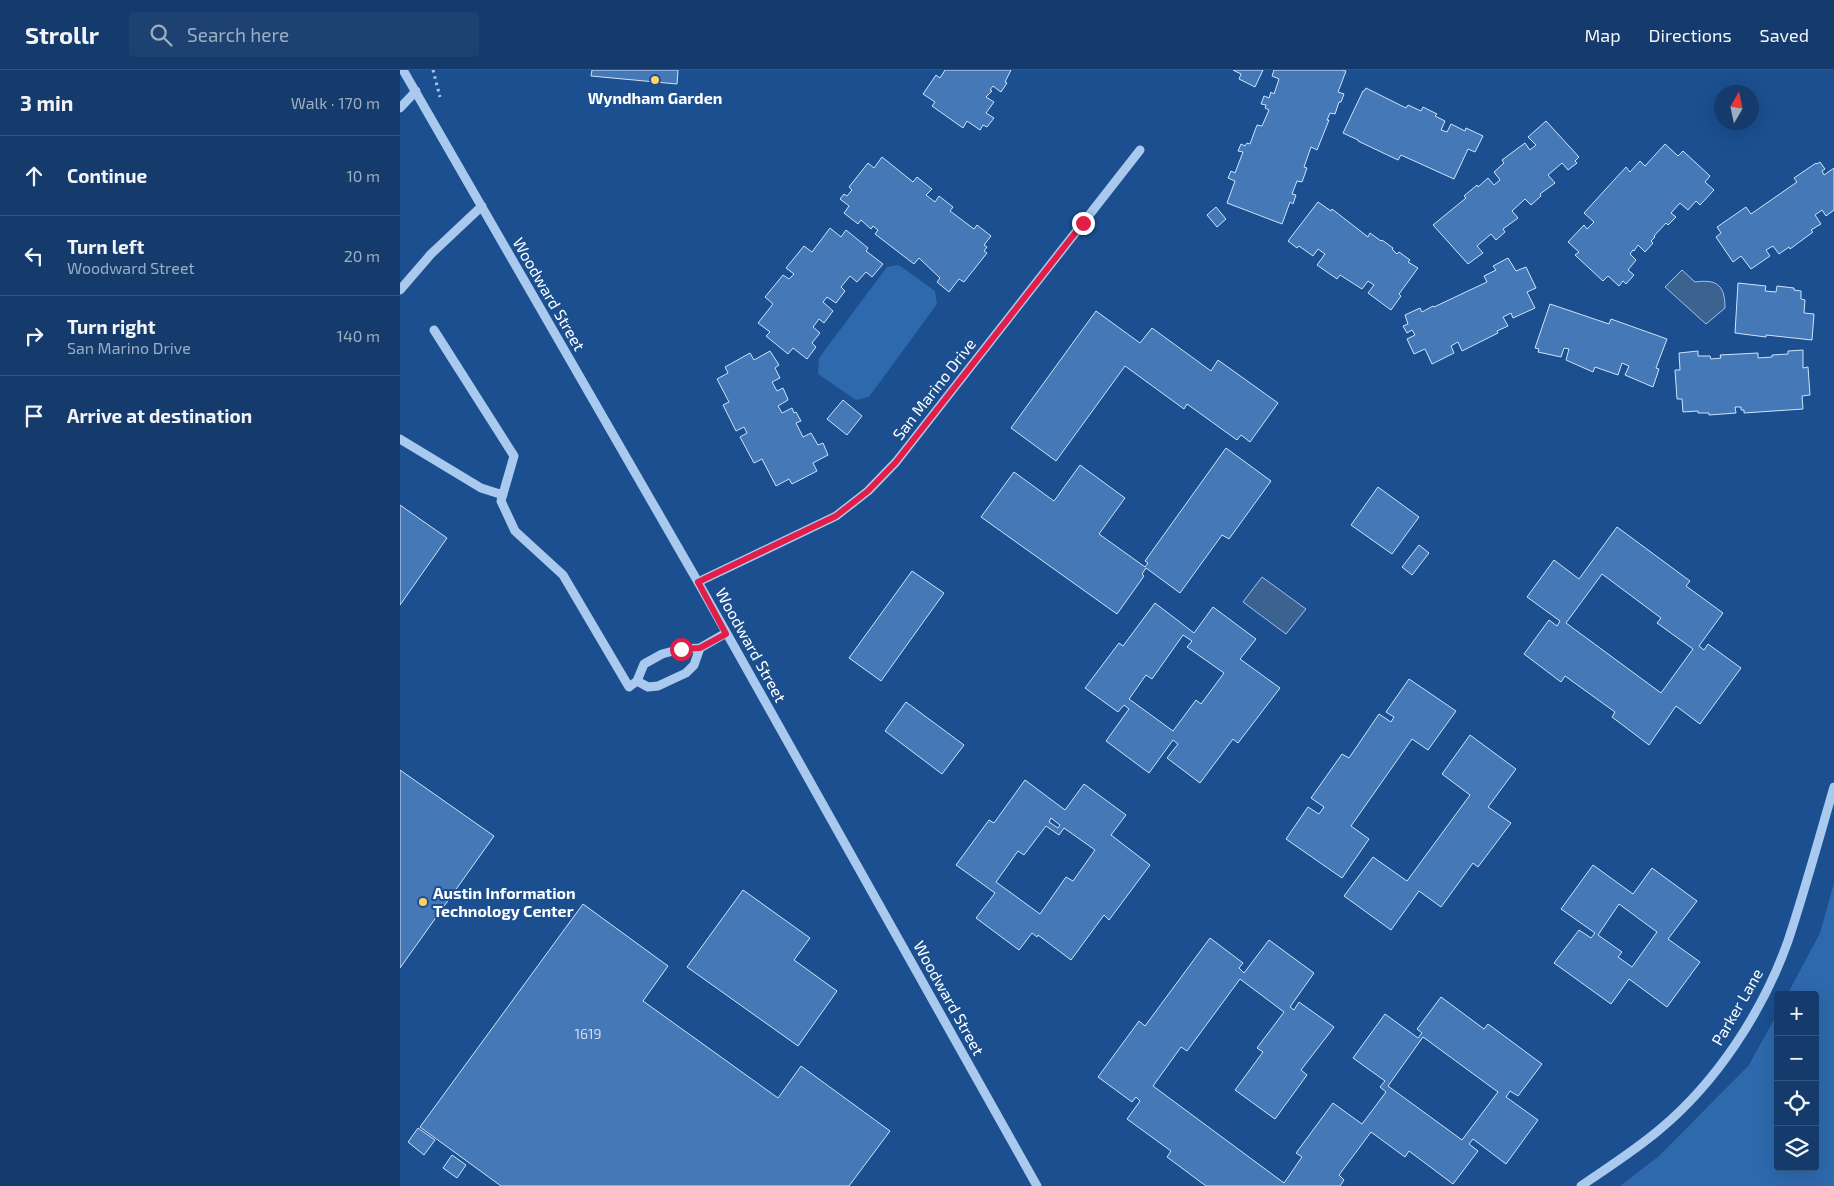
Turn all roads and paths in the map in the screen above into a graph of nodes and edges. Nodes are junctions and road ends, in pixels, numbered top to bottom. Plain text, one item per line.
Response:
1 (403, 70) edge
2 (416, 92) junction
3 (400, 108) edge
4 (1140, 150) dead end
5 (482, 206) junction
6 (400, 289) edge
7 (434, 330) dead end
8 (400, 439) edge
9 (503, 495) junction
10 (698, 582) junction
11 (726, 634) junction
12 (700, 648) junction
13 (637, 681) junction
14 (1834, 787) edge
15 (1037, 1186) edge
16 (1581, 1186) edge

1 - 2 street, Woodward Street
2 - 3 street
2 - 5 street, Woodward Street
4 - 10 street, San Marino Drive
5 - 6 street
5 - 10 street, Woodward Street
7 - 9 street
8 - 9 street
9 - 13 street
10 - 11 street, Woodward Street
11 - 12 street
11 - 15 street, Woodward Street
12 - 13 street
12 - 13 street
14 - 16 street, Parker Lane

